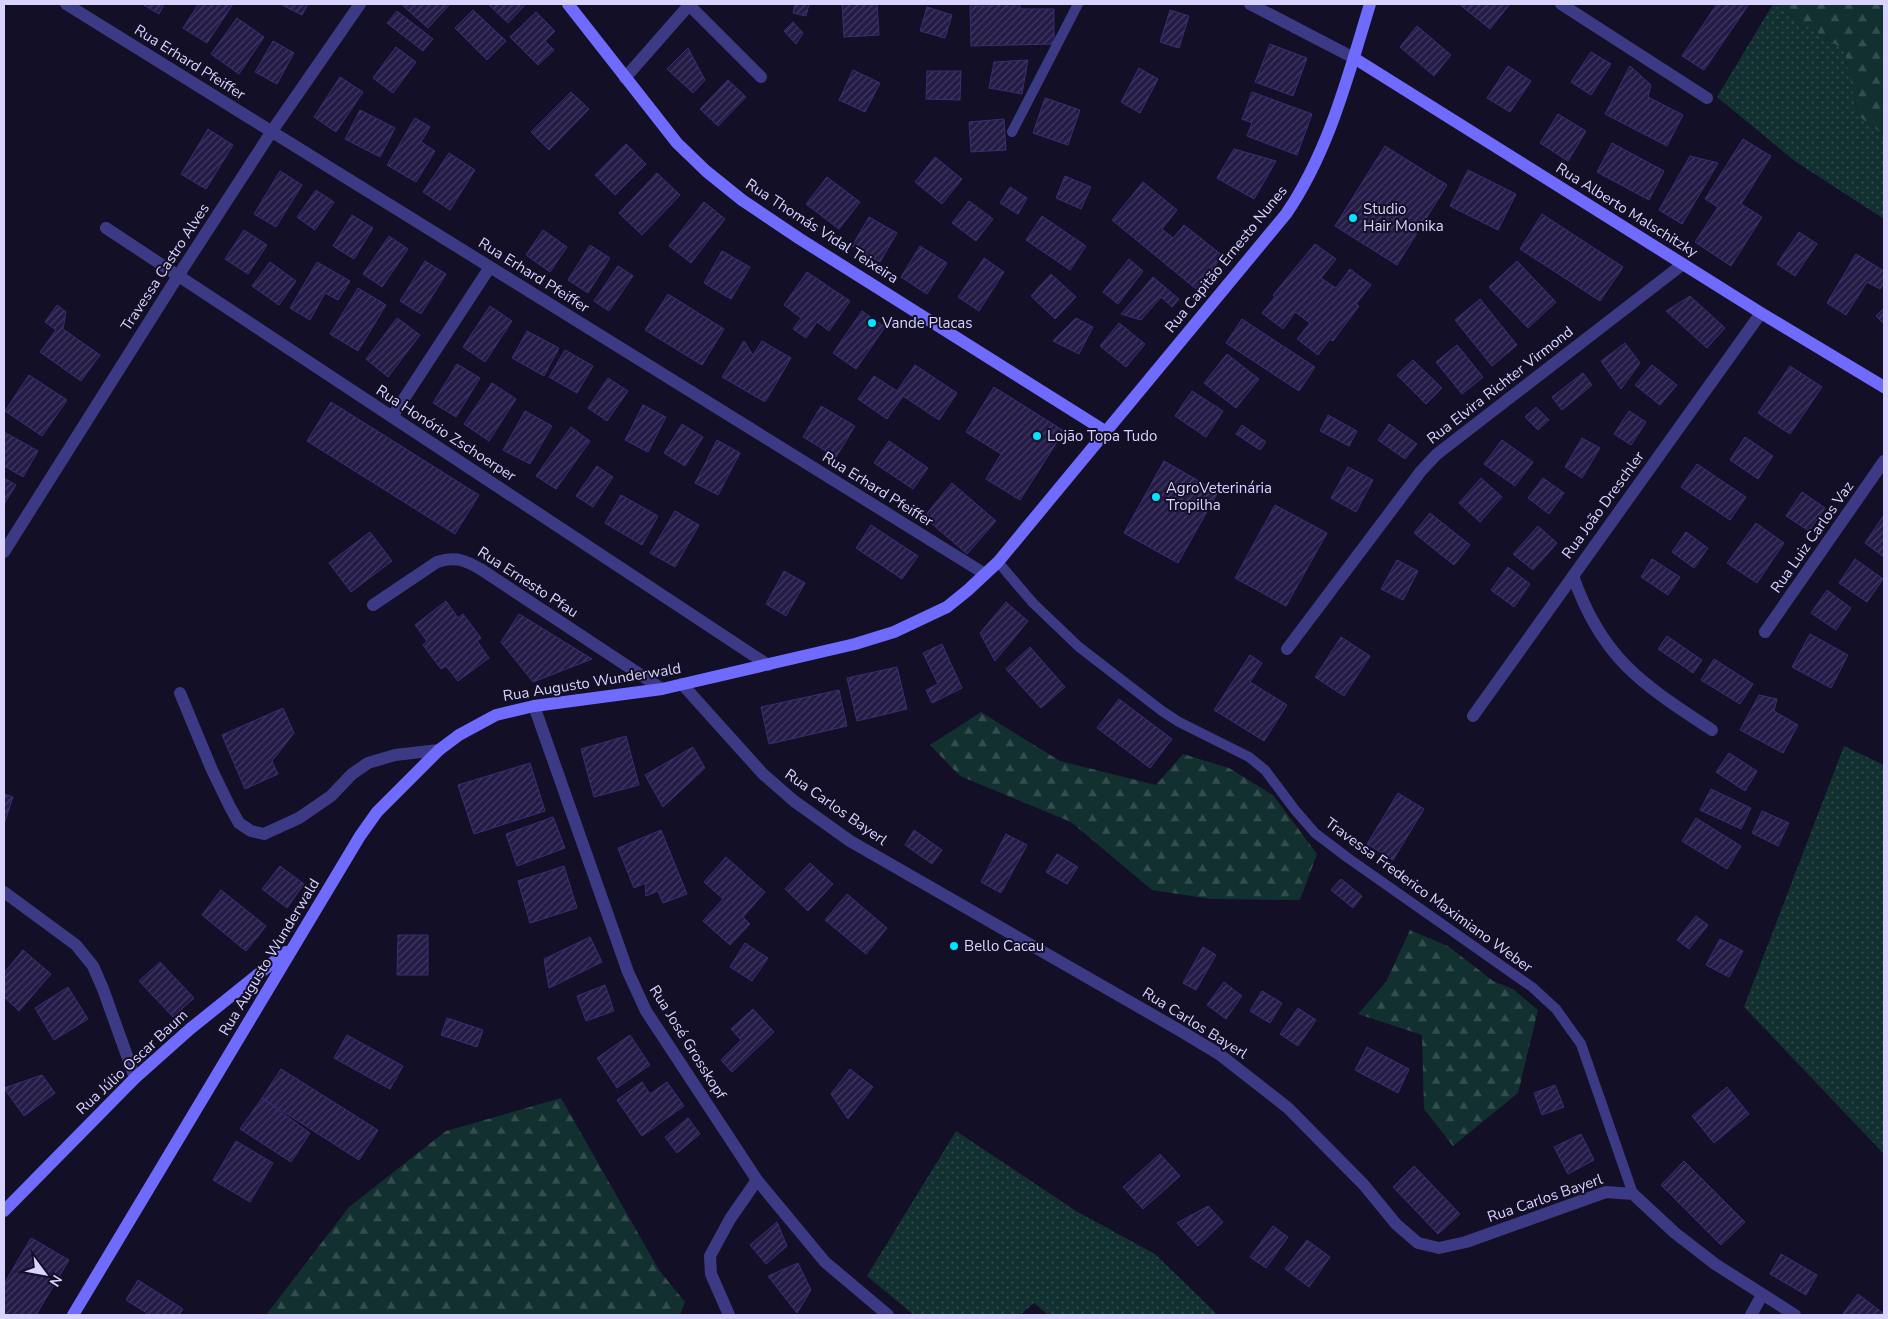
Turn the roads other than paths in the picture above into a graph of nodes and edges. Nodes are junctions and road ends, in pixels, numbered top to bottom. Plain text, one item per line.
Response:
1 (66, 4) edge
2 (360, 4) edge
3 (568, 4) edge
4 (1078, 4) edge
5 (1250, 4) edge
6 (1370, 4) edge
7 (1561, 4) edge
8 (689, 5) edge
9 (1354, 58) junction
10 (761, 77) dead end
11 (625, 78) junction
12 (1708, 98) dead end
13 (272, 132) junction
14 (1012, 132) dead end
15 (106, 228) dead end
16 (1683, 264) junction
17 (490, 267) junction
18 (178, 276) junction
19 (1761, 312) junction
20 (1884, 387) edge
21 (392, 417) junction
22 (1105, 432) junction
23 (1884, 461) edge
24 (4, 552) edge
25 (998, 562) junction
26 (986, 574) junction
27 (1573, 576) junction
28 (373, 605) dead end
29 (1766, 632) dead end
30 (1287, 649) dead end
31 (768, 665) junction
32 (682, 684) junction
33 (662, 689) junction
34 (180, 693) dead end
35 (534, 706) junction
36 (1472, 716) dead end
37 (1712, 730) dead end
38 (439, 750) junction
39 (4, 892) edge
40 (292, 948) junction
41 (135, 1078) junction
42 (756, 1180) junction
43 (1633, 1194) junction
44 (4, 1211) edge
45 (1766, 1297) junction
46 (73, 1315) edge
47 (729, 1315) edge
48 (888, 1315) edge
49 (1751, 1315) edge
50 (1775, 1315) edge
51 (1795, 1315) edge

1 - 13 street, Rua Erhard Pfeiffer
2 - 13 street, Travessa Castro Alves
3 - 11 main road, Rua Thomás Vidal Teixeira
4 - 14 lane
5 - 9 street
6 - 9 main road, Rua Capitão Ernesto Nunes
7 - 12 street
8 - 10 street
8 - 11 street
9 - 16 main road, Rua Alberto Malschitzky
9 - 22 main road, Rua Capitão Ernesto Nunes
11 - 22 main road, Rua Thomás Vidal Teixeira
13 - 17 street, Rua Erhard Pfeiffer
13 - 18 street, Travessa Castro Alves
15 - 18 street, Rua Honório Zschoerper
16 - 19 main road, Rua Alberto Malschitzky
16 - 30 street, Rua Elvira Richter Virmond
17 - 21 street
17 - 26 street, Rua Erhard Pfeiffer
18 - 21 street, Rua Honório Zschoerper
18 - 24 street, Travessa Castro Alves
19 - 20 main road, Rua Alberto Malschitzky
19 - 27 street, Rua João Dreschler
21 - 31 street, Rua Honório Zschoerper
22 - 25 main road, Rua Augusto Wunderwald
23 - 29 street, Rua Luiz Carlos Vaz
25 - 26 main road, Rua Augusto Wunderwald
25 - 43 lane, Travessa Frederico Maximiano Weber
26 - 31 main road, Rua Augusto Wunderwald
27 - 36 street, Rua João Dreschler
27 - 37 street
28 - 33 street, Rua Ernesto Pfau
31 - 32 main road, Rua Augusto Wunderwald
32 - 33 main road, Rua Augusto Wunderwald
32 - 43 street, Rua Carlos Bayerl
33 - 35 main road, Rua Augusto Wunderwald
34 - 38 street
35 - 38 main road, Rua Augusto Wunderwald
35 - 42 street, Rua José Grosskopf
38 - 40 main road, Rua Augusto Wunderwald
39 - 41 street
40 - 41 main road, Rua Júlio Oscar Baum
40 - 46 main road, Rua Augusto Wunderwald
41 - 44 main road, Rua Júlio Oscar Baum
42 - 47 street
42 - 48 street, Rua José Grosskopf
43 - 45 street
45 - 49 street
45 - 50 street
45 - 51 street

